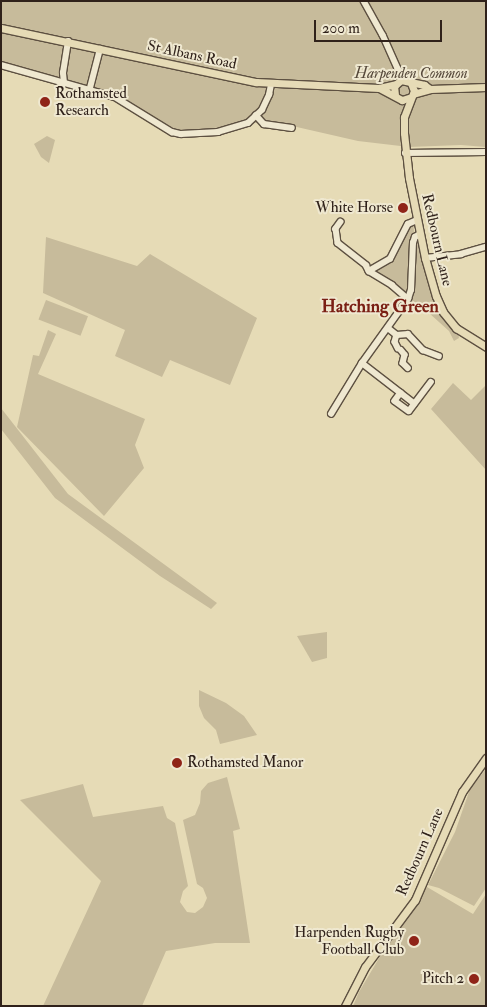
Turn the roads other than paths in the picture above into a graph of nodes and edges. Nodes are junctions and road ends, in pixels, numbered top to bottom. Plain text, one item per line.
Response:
1 (364, 1) edge
2 (1, 28) edge
3 (68, 41) junction
4 (100, 49) junction
5 (1, 65) edge
6 (398, 69) junction
7 (409, 81) junction
8 (64, 83) junction
9 (396, 83) junction
10 (271, 84) junction
11 (486, 87) edge
12 (90, 88) junction
13 (379, 88) junction
14 (430, 89) junction
15 (412, 96) junction
16 (397, 97) junction
17 (256, 115) junction
18 (404, 117) junction
19 (292, 128) dead end
20 (405, 152) junction
21 (486, 152) edge
22 (417, 220) junction
23 (342, 222) dead end
24 (420, 234) junction
25 (486, 247) edge
26 (425, 258) junction
27 (368, 270) junction
28 (408, 299) junction
29 (388, 328) junction
30 (398, 335) junction
31 (486, 347) edge
32 (439, 356) dead end
33 (362, 364) junction
34 (408, 368) dead end
35 (431, 382) dead end
36 (401, 393) junction
37 (414, 403) junction
38 (331, 414) dead end
39 (486, 758) edge
40 (345, 1006) edge

1 - 6 street
2 - 3 main road, St Albans Road
3 - 4 main road, St Albans Road
3 - 8 street
4 - 10 main road, St Albans Road
4 - 12 street
5 - 8 street
6 - 7 street
6 - 9 street
7 - 9 main road, St Albans Road
7 - 14 main road
7 - 15 main road
8 - 12 street
9 - 13 main road, St Albans Road
9 - 16 main road
10 - 13 main road, St Albans Road
10 - 17 street
11 - 14 main road
12 - 17 street
13 - 16 main road, St Albans Road
14 - 15 main road
15 - 16 main road
15 - 18 main road, Redbourn Lane
16 - 18 main road, Redbourn Lane
17 - 19 street
18 - 20 main road, Redbourn Lane
20 - 21 street
20 - 22 main road, Redbourn Lane
22 - 24 main road, Redbourn Lane
22 - 27 street
23 - 27 street
24 - 26 main road, Redbourn Lane
24 - 28 street
25 - 26 street
26 - 31 main road, Redbourn Lane
27 - 28 street
28 - 29 street
29 - 30 street
29 - 33 street
30 - 32 street
30 - 34 street
33 - 36 street
33 - 38 street
35 - 37 street
36 - 37 street
36 - 37 street
39 - 40 main road, Redbourn Lane

